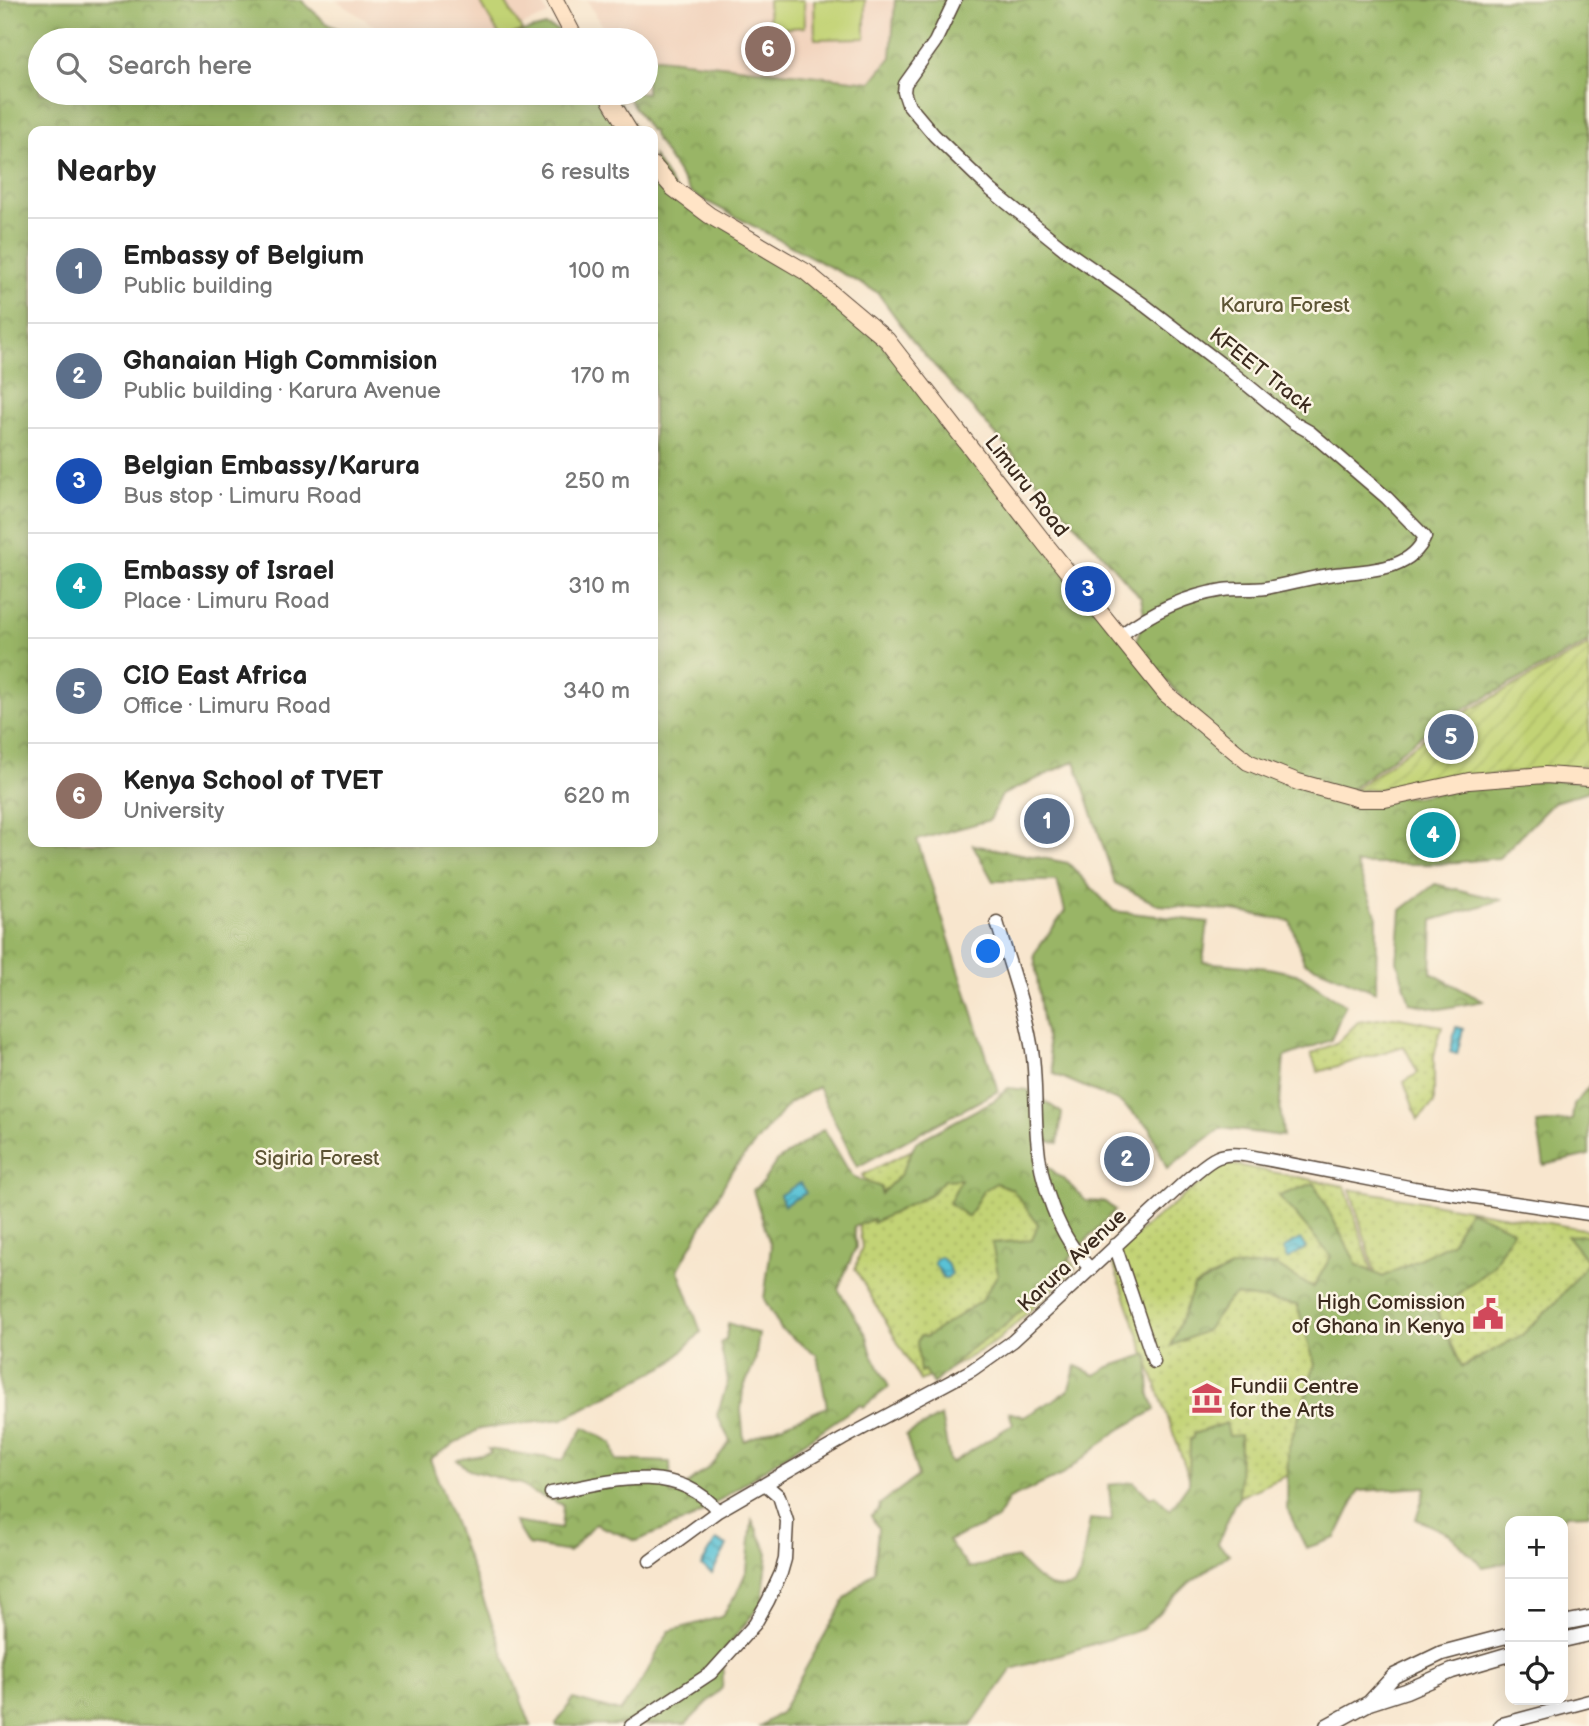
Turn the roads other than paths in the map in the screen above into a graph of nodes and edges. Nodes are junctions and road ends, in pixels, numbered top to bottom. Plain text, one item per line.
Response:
1 (555, 0) edge
2 (561, 0) edge
3 (955, 0) edge
4 (570, 28) edge
5 (576, 28) edge
6 (613, 105) edge
7 (626, 126) edge
8 (658, 171) edge
9 (1121, 635) junction
10 (1589, 778) edge
11 (997, 922) dead end
12 (1589, 1214) edge
13 (1115, 1245) junction
14 (1091, 1269) junction
15 (1154, 1362) dead end
16 (765, 1484) junction
17 (551, 1493) dead end
18 (723, 1509) junction
19 (650, 1560) dead end
20 (1589, 1618) edge
21 (1568, 1622) edge
22 (1589, 1634) edge
23 (1505, 1636) edge
24 (1568, 1639) edge
25 (1505, 1655) edge
26 (1589, 1701) edge
27 (1369, 1703) junction
28 (631, 1726) edge
29 (1327, 1726) edge
30 (1500, 1726) edge

1 - 4 main road
2 - 5 main road
3 - 9 street, KFEET Track
6 - 7 main road
8 - 9 main road, Limuru Road
9 - 10 main road, Limuru Road
11 - 14 street
12 - 13 street, Karura Avenue
13 - 14 street, Karura Avenue
13 - 15 street
14 - 16 street, Karura Avenue
16 - 18 street, Karura Avenue
16 - 28 street
17 - 18 street
18 - 19 street, Karura Avenue
20 - 21 street
22 - 24 street
23 - 27 street
25 - 27 street
26 - 30 street
27 - 29 street

